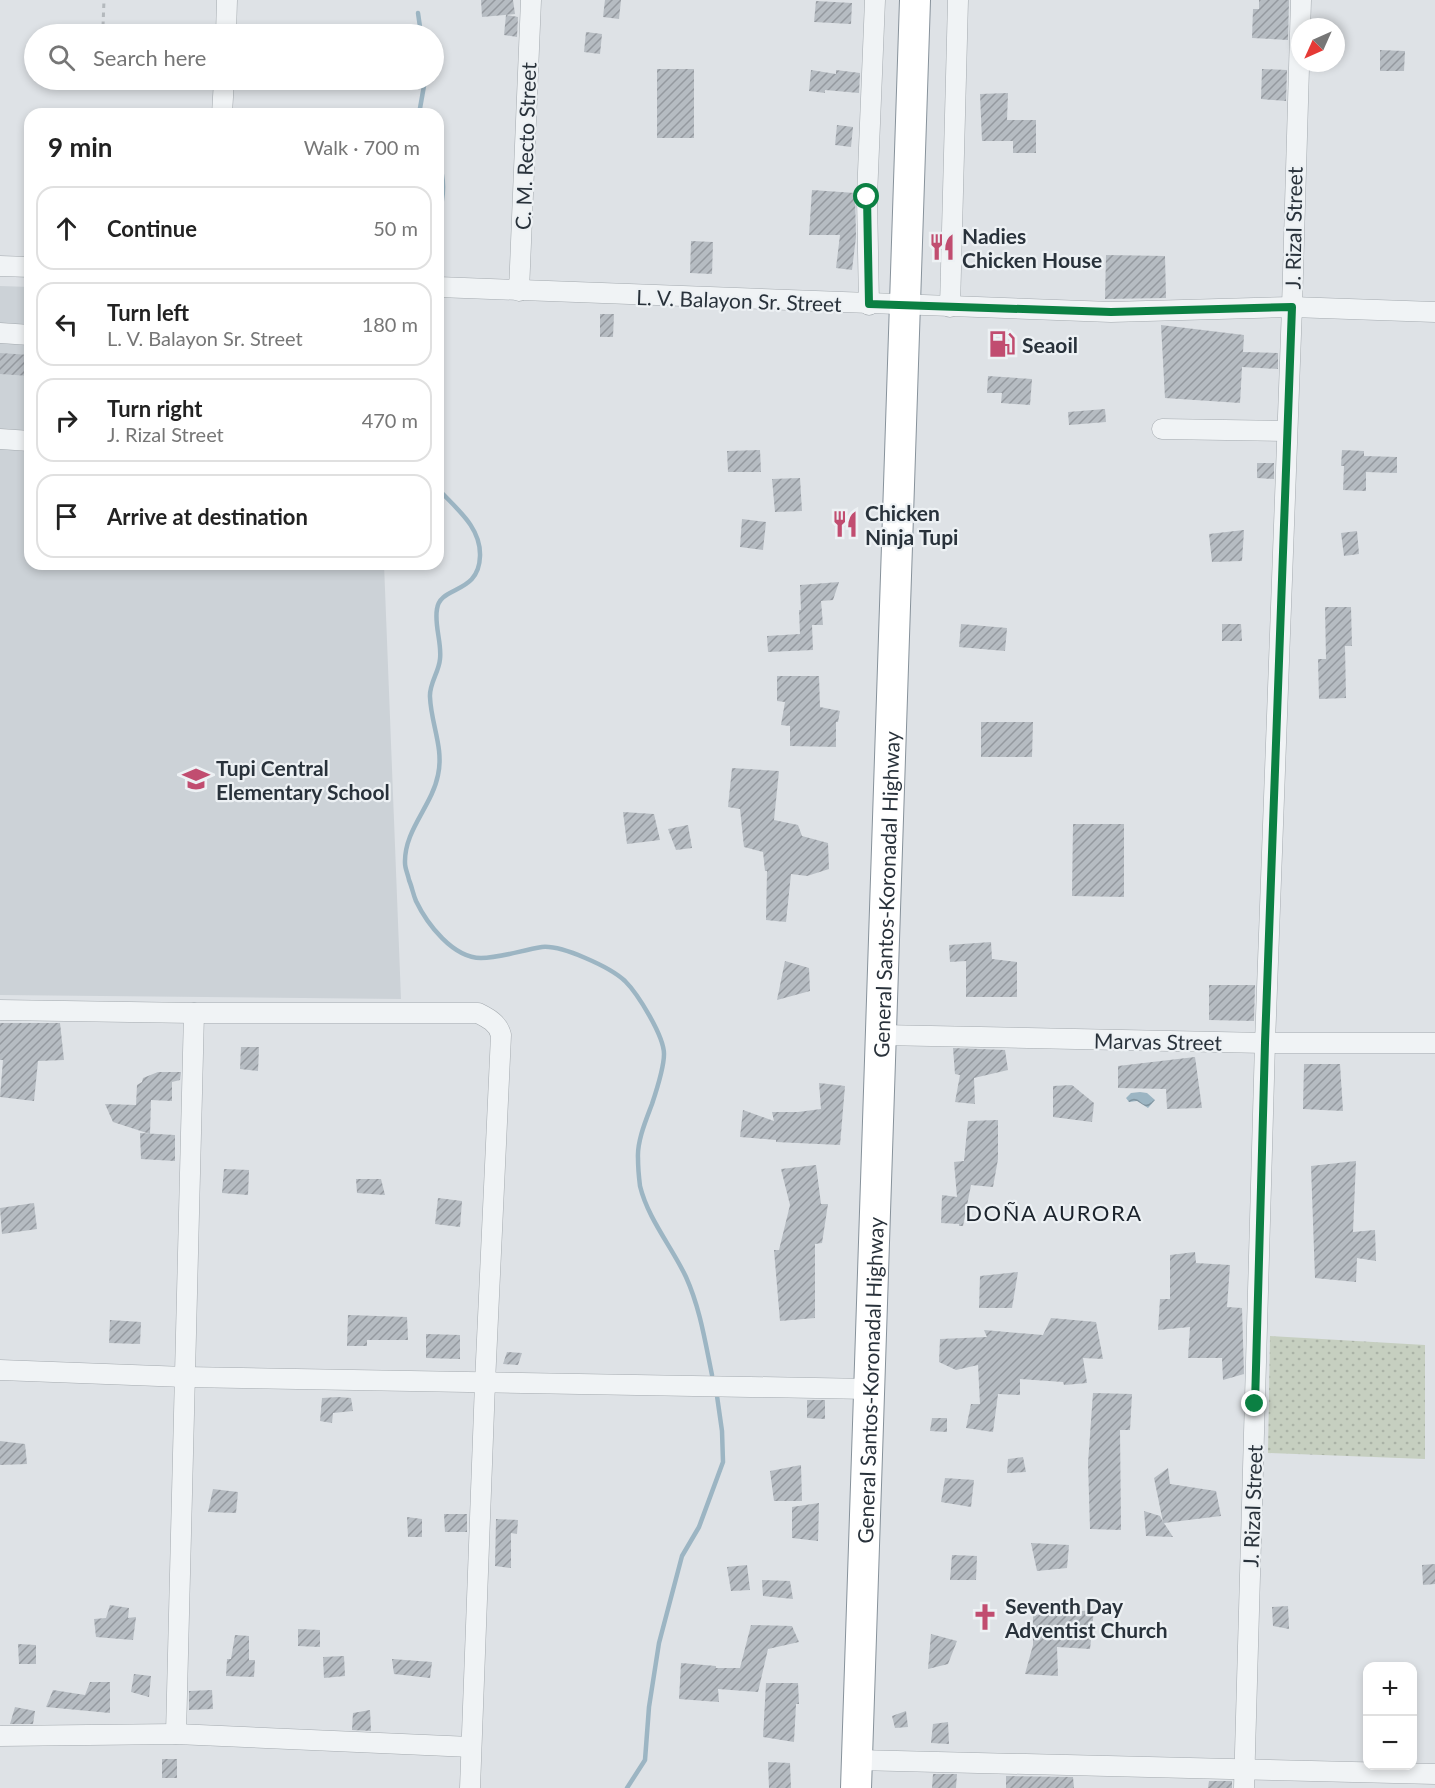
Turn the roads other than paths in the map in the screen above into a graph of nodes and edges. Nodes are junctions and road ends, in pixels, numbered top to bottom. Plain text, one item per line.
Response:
1 (227, 0) edge
2 (531, 0) edge
3 (875, 0) edge
4 (915, 0) edge
5 (958, 0) edge
6 (1301, 0) edge
7 (226, 24) edge
8 (223, 90) edge
9 (222, 108) edge
10 (0, 266) edge
11 (24, 267) edge
12 (444, 287) edge
13 (519, 291) junction
14 (869, 304) junction
15 (905, 306) junction
16 (950, 307) junction
17 (1292, 307) junction
18 (1435, 312) edge
19 (0, 333) edge
20 (24, 335) edge
21 (1162, 429) dead end
22 (1287, 431) junction
23 (0, 439) edge
24 (24, 441) edge
25 (0, 1010) edge
26 (194, 1013) junction
27 (881, 1035) junction
28 (1265, 1043) junction
29 (1435, 1043) edge
30 (0, 1370) edge
31 (185, 1377) junction
32 (485, 1383) junction
33 (869, 1389) junction
34 (176, 1734) junction
35 (0, 1736) edge
36 (471, 1747) junction
37 (857, 1774) edge
38 (1435, 1774) edge
39 (1244, 1779) edge
40 (470, 1788) edge

1 - 7 street
2 - 13 street, C. M. Recto Street
3 - 14 street
4 - 15 highway, General Santos-Koronadal Highway
5 - 16 street
6 - 17 street, J. Rizal Street
8 - 9 street
10 - 11 street
12 - 13 street, L. V. Balayon Sr. Street
13 - 14 street, L. V. Balayon Sr. Street
14 - 15 street, L. V. Balayon Sr. Street
15 - 16 street, L. V. Balayon Sr. Street
15 - 27 highway, General Santos-Koronadal Highway
16 - 17 street, L. V. Balayon Sr. Street
17 - 18 street, L. V. Balayon Sr. Street
17 - 22 street, J. Rizal Street
19 - 20 street
21 - 22 street
22 - 28 street, J. Rizal Street
23 - 24 street
25 - 26 street
26 - 31 street
26 - 32 street
27 - 28 street, Marvas Street
27 - 33 highway, General Santos-Koronadal Highway
28 - 29 street, Marvas Street
28 - 39 street, J. Rizal Street
30 - 31 street
31 - 32 street
31 - 34 street
32 - 33 street
32 - 36 street
33 - 37 highway, General Santos-Koronadal Highway
34 - 35 street
34 - 36 street
36 - 40 street
37 - 39 street
38 - 39 street

